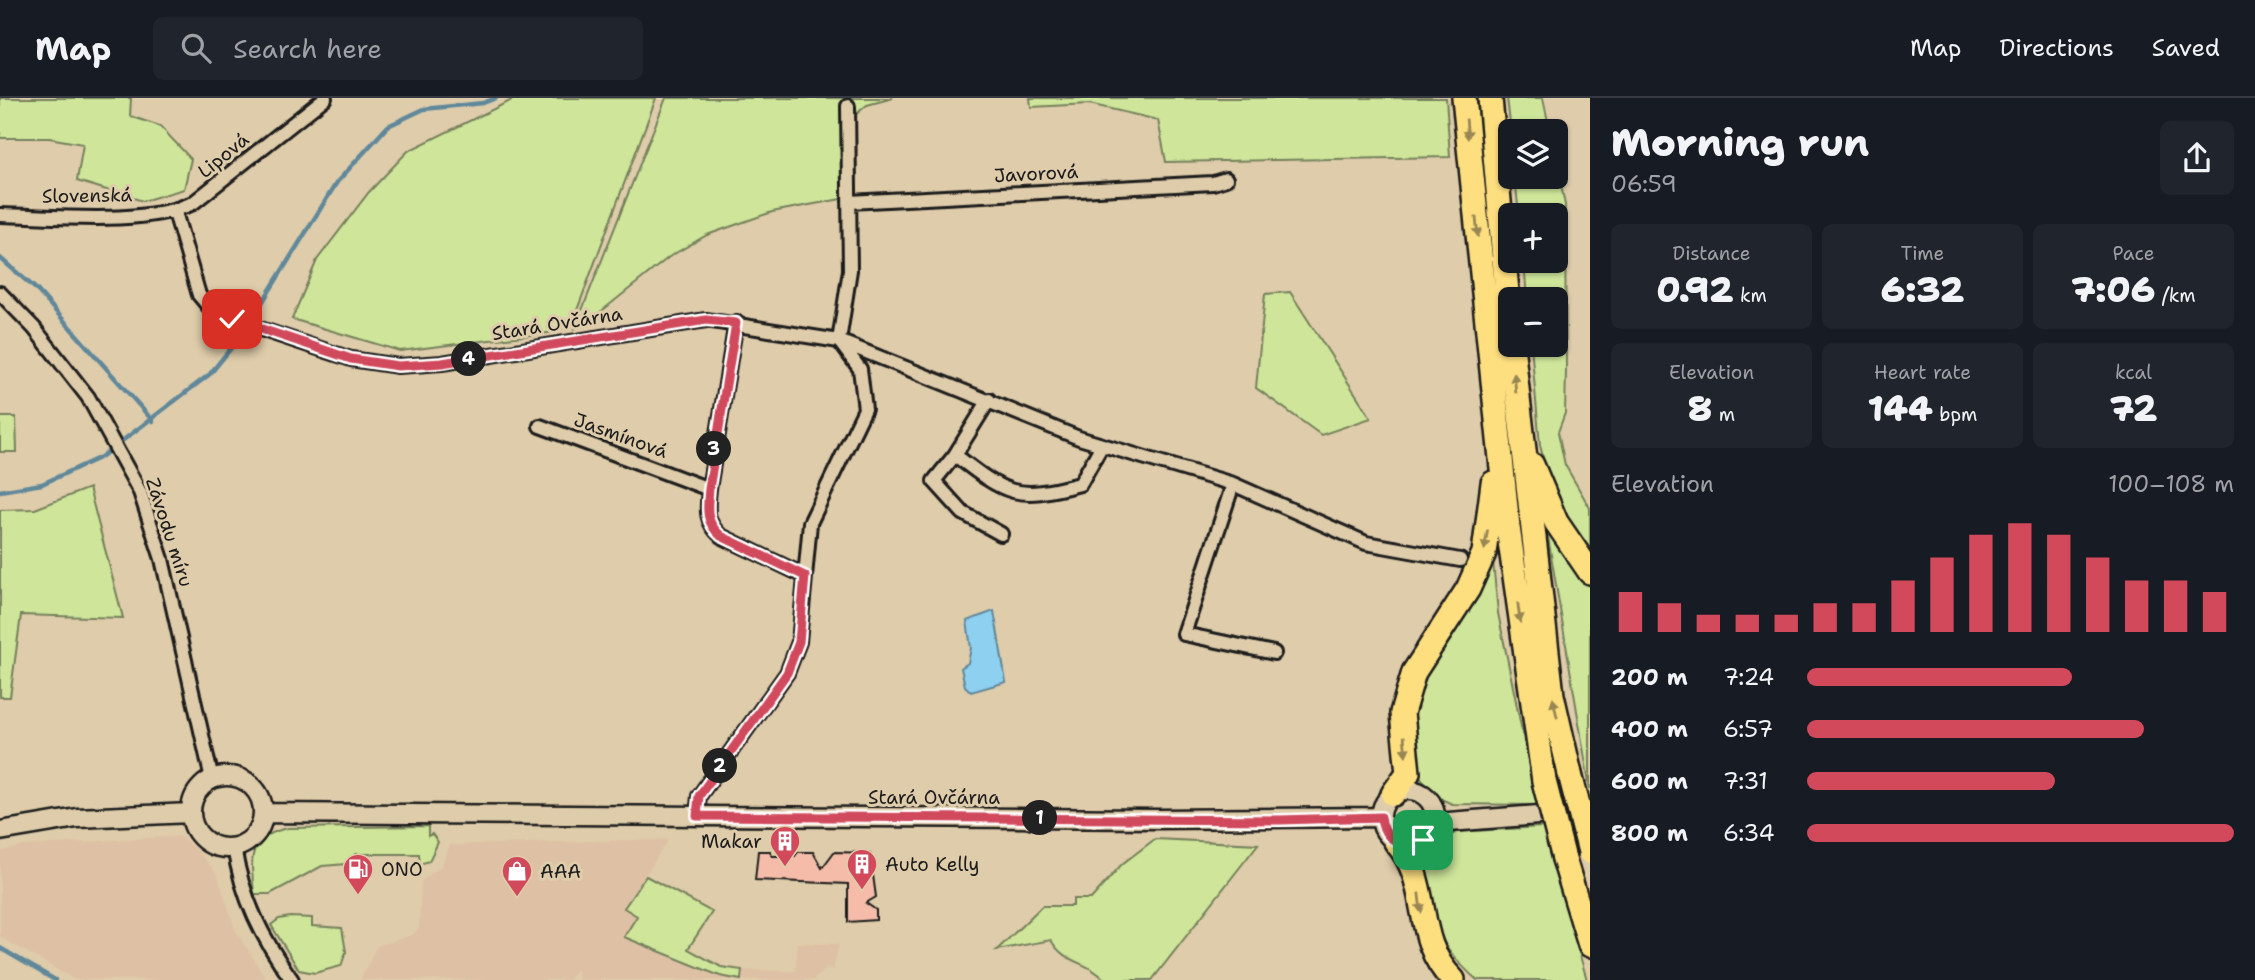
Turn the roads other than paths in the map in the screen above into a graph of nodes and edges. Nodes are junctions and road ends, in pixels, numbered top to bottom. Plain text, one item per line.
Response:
1 (325, 98) edge
2 (1464, 98) edge
3 (1490, 98) edge
4 (848, 106) dead end
5 (1226, 179) dead end
6 (849, 202) junction
7 (175, 212) junction
8 (0, 215) edge
9 (1507, 287) edge
10 (0, 293) edge
11 (736, 323) junction
12 (839, 341) junction
13 (1511, 357) edge
14 (989, 400) junction
15 (1507, 423) junction
16 (540, 426) dead end
17 (1102, 445) junction
18 (955, 455) junction
19 (1233, 484) junction
20 (709, 489) junction
21 (1001, 534) dead end
22 (1460, 560) dead end
23 (1590, 572) edge
24 (805, 576) junction
25 (1274, 653) dead end
26 (212, 779) junction
27 (1393, 794) junction
28 (1590, 811) edge
29 (191, 813) junction
30 (263, 813) junction
31 (697, 816) junction
32 (1381, 817) junction
33 (1436, 823) junction
34 (0, 831) edge
35 (1396, 842) junction
36 (233, 847) junction
37 (1590, 852) edge
38 (1590, 946) edge
39 (292, 980) edge
40 (1453, 980) edge

1 - 7 street, Lipová
2 -> 15 highway
3 - 9 highway
4 - 6 street
5 - 6 street, Javorová
6 - 12 street
7 - 8 street, Slovenská
7 - 11 street, Stará Ovčárna
10 - 26 street, Závodu míru
11 - 12 street, Stará Ovčárna
11 - 20 street
12 - 14 street, Stará Ovčárna
12 - 24 street
15 -> 13 highway
14 - 17 street, Stará Ovčárna
14 - 18 street
15 - 23 highway
15 -> 27 highway
37 -> 15 highway, bridge
15 -> 38 highway, bridge
16 - 20 street, Jasmínová
17 - 18 street
17 - 19 street, Stará Ovčárna
18 - 21 street
19 - 22 street, Stará Ovčárna
19 - 25 street
20 - 24 street
24 - 31 street
26 - 29 main road
26 - 30 main road
27 - 32 main road
27 - 33 main road
28 - 33 main road
29 - 34 main road
29 - 36 main road
30 - 31 main road, Stará Ovčárna
30 - 36 main road
31 - 32 main road, Stará Ovčárna
32 - 35 main road
33 - 35 main road
35 -> 40 highway
36 - 39 street

